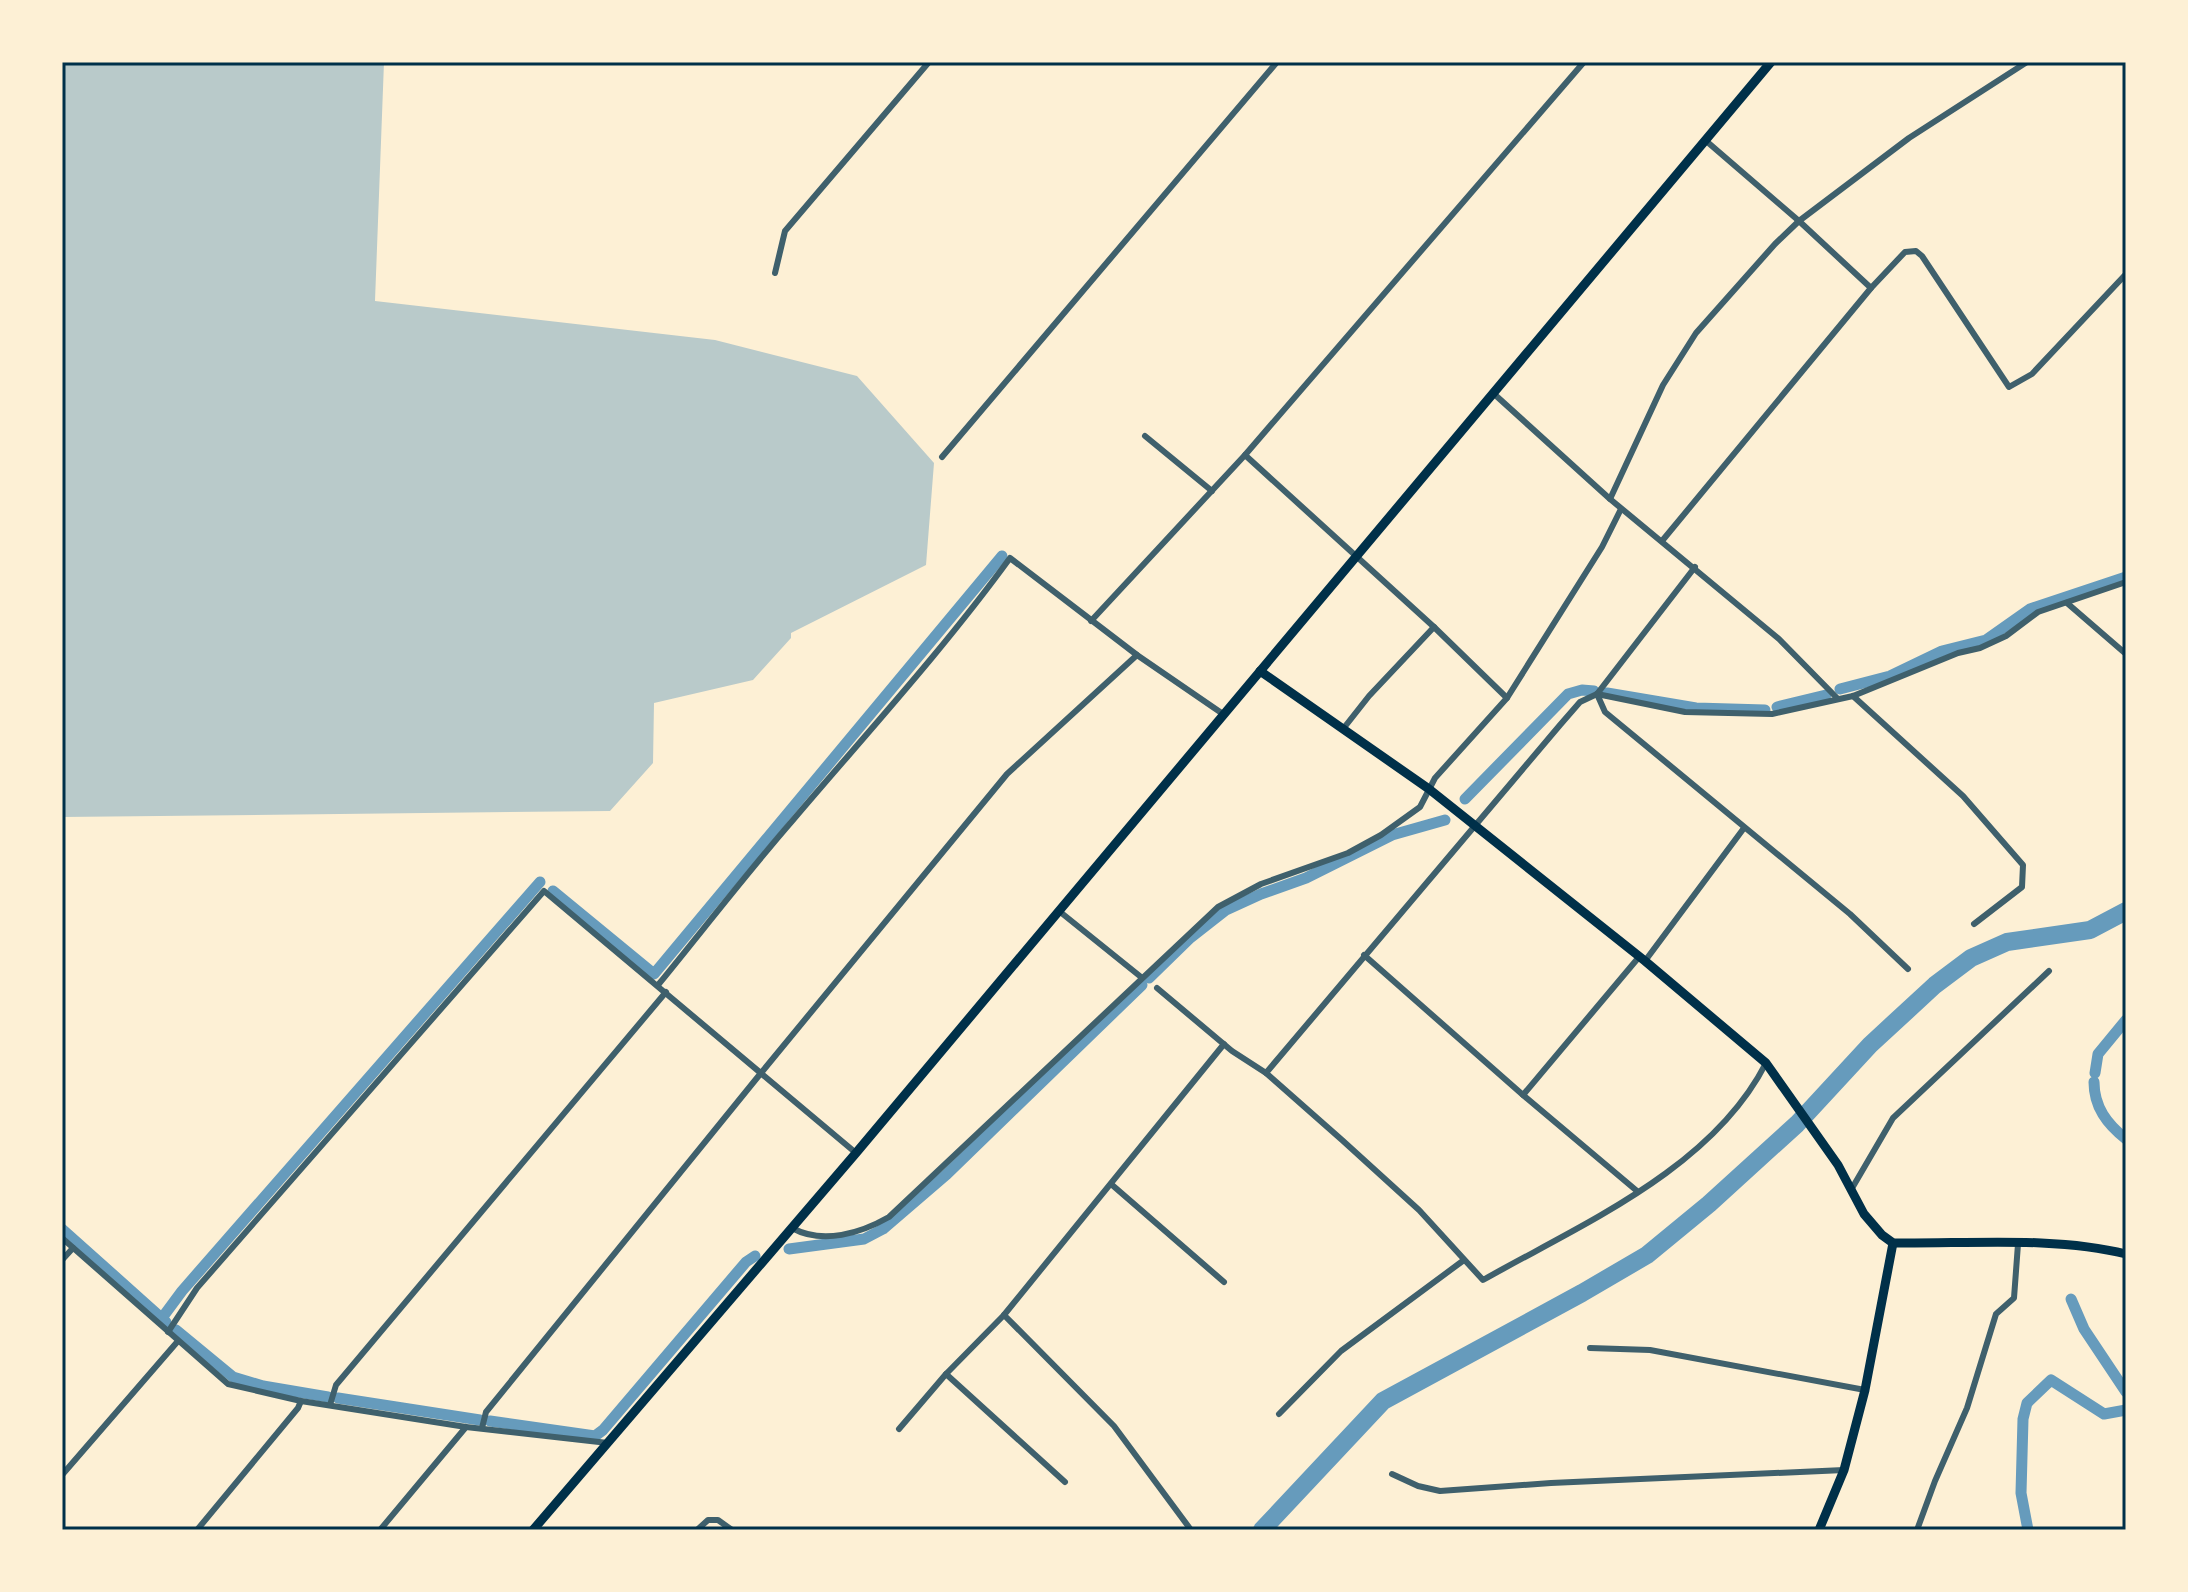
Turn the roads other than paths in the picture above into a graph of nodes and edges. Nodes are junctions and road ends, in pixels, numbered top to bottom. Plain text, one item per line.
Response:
1 (929, 62) edge
2 (1277, 62) edge
3 (1584, 62) edge
4 (1771, 62) edge
5 (2027, 62) edge
6 (1705, 140) junction
7 (1799, 221) junction
8 (775, 273) dead end
9 (2126, 274) edge
10 (1871, 288) junction
11 (1493, 393) junction
12 (1145, 436) dead end
13 (1245, 455) junction
14 (942, 457) dead end
15 (1212, 491) junction
16 (1610, 499) junction
17 (1621, 509) junction
18 (1662, 541) junction
19 (1356, 558) junction
20 (1695, 567) junction
21 (2126, 582) edge
22 (2067, 603) junction
23 (1091, 621) junction
24 (1434, 627) junction
25 (2126, 654) edge
26 (1137, 655) junction
27 (1260, 671) junction
28 (1597, 694) junction
29 (1853, 696) junction
30 (1507, 698) junction
31 (1837, 698) junction
32 (1223, 714) junction
33 (1343, 729) junction
34 (1429, 789) junction
35 (1475, 826) junction
36 (1744, 828) junction
37 (1059, 911) junction
38 (1974, 924) dead end
39 (1364, 955) junction
40 (1642, 959) junction
41 (1908, 969) dead end
42 (2049, 971) dead end
43 (1141, 977) junction
44 (658, 985) junction
45 (1157, 988) dead end
46 (666, 992) junction
47 (1224, 1044) junction
48 (1769, 1067) junction
49 (761, 1073) junction
50 (1266, 1073) junction
51 (1523, 1095) junction
52 (856, 1153) junction
53 (1111, 1184) junction
54 (1851, 1190) junction
55 (1637, 1191) junction
56 (792, 1228) junction
57 (62, 1238) edge
58 (1893, 1243) junction
59 (2018, 1244) junction
60 (73, 1248) junction
61 (2126, 1254) edge
62 (62, 1260) edge
63 (1464, 1260) junction
64 (1224, 1282) dead end
65 (1004, 1315) junction
66 (168, 1332) junction
67 (178, 1341) junction
68 (1590, 1348) dead end
69 (946, 1374) junction
70 (1865, 1390) junction
71 (301, 1401) junction
72 (330, 1405) junction
73 (1279, 1414) dead end
74 (466, 1427) junction
75 (482, 1428) junction
76 (899, 1429) dead end
77 (608, 1443) junction
78 (1844, 1470) junction
79 (1392, 1474) dead end
80 (62, 1475) edge
81 (1065, 1482) dead end
82 (197, 1530) edge
83 (380, 1530) edge
84 (533, 1530) edge
85 (697, 1530) edge
86 (732, 1530) edge
87 (1191, 1530) edge
88 (1819, 1530) edge
89 (1917, 1530) edge

1 - 8 street
2 - 14 street
3 - 13 street
4 - 6 main road
5 - 7 street
6 - 7 street
6 - 11 main road
7 - 10 street
7 - 16 street
9 - 10 street
10 - 18 street
11 - 16 street
11 - 19 main road
12 - 15 street
13 - 15 street
13 - 19 street
15 - 23 street
16 - 17 street
17 - 18 street
17 - 30 street
18 - 20 street
19 - 24 street
19 - 27 main road
20 - 28 street
20 - 31 street
21 - 22 street
22 - 25 street
22 - 29 street
23 - 26 street
23 - 44 street
24 - 30 street
24 - 33 street
26 - 32 street
26 - 49 street
27 - 32 main road
27 - 33 main road
28 - 31 street
28 - 35 street
28 - 36 street
29 - 31 street
29 - 38 street
30 - 34 street
32 - 37 main road
33 - 34 main road
34 - 35 main road
34 - 43 street
35 - 39 street
35 - 40 main road
36 - 40 street
36 - 41 street
37 - 43 street
37 - 52 main road
39 - 50 street
39 - 51 street
40 - 48 main road
40 - 51 street
42 - 54 street
43 - 56 street
44 - 46 street
44 - 66 street
45 - 47 street
46 - 49 street
46 - 72 street
47 - 50 street
47 - 53 street
48 - 54 main road
48 - 55 street
49 - 52 street
49 - 75 street
50 - 63 street
51 - 55 street
52 - 56 main road
53 - 64 street
53 - 65 street
54 - 58 main road
55 - 63 street
56 - 77 main road
57 - 60 street
58 - 59 main road
58 - 70 main road
59 - 61 main road
59 - 89 street
60 - 62 street
60 - 66 street
63 - 73 street
65 - 69 street
65 - 87 street
66 - 67 street
67 - 71 street
67 - 80 street
68 - 70 street
69 - 76 street
69 - 81 street
70 - 78 main road
71 - 72 street
71 - 82 street
72 - 74 street
74 - 75 street
74 - 83 street
75 - 77 street
77 - 84 main road
78 - 79 street
78 - 88 main road
85 - 86 street

